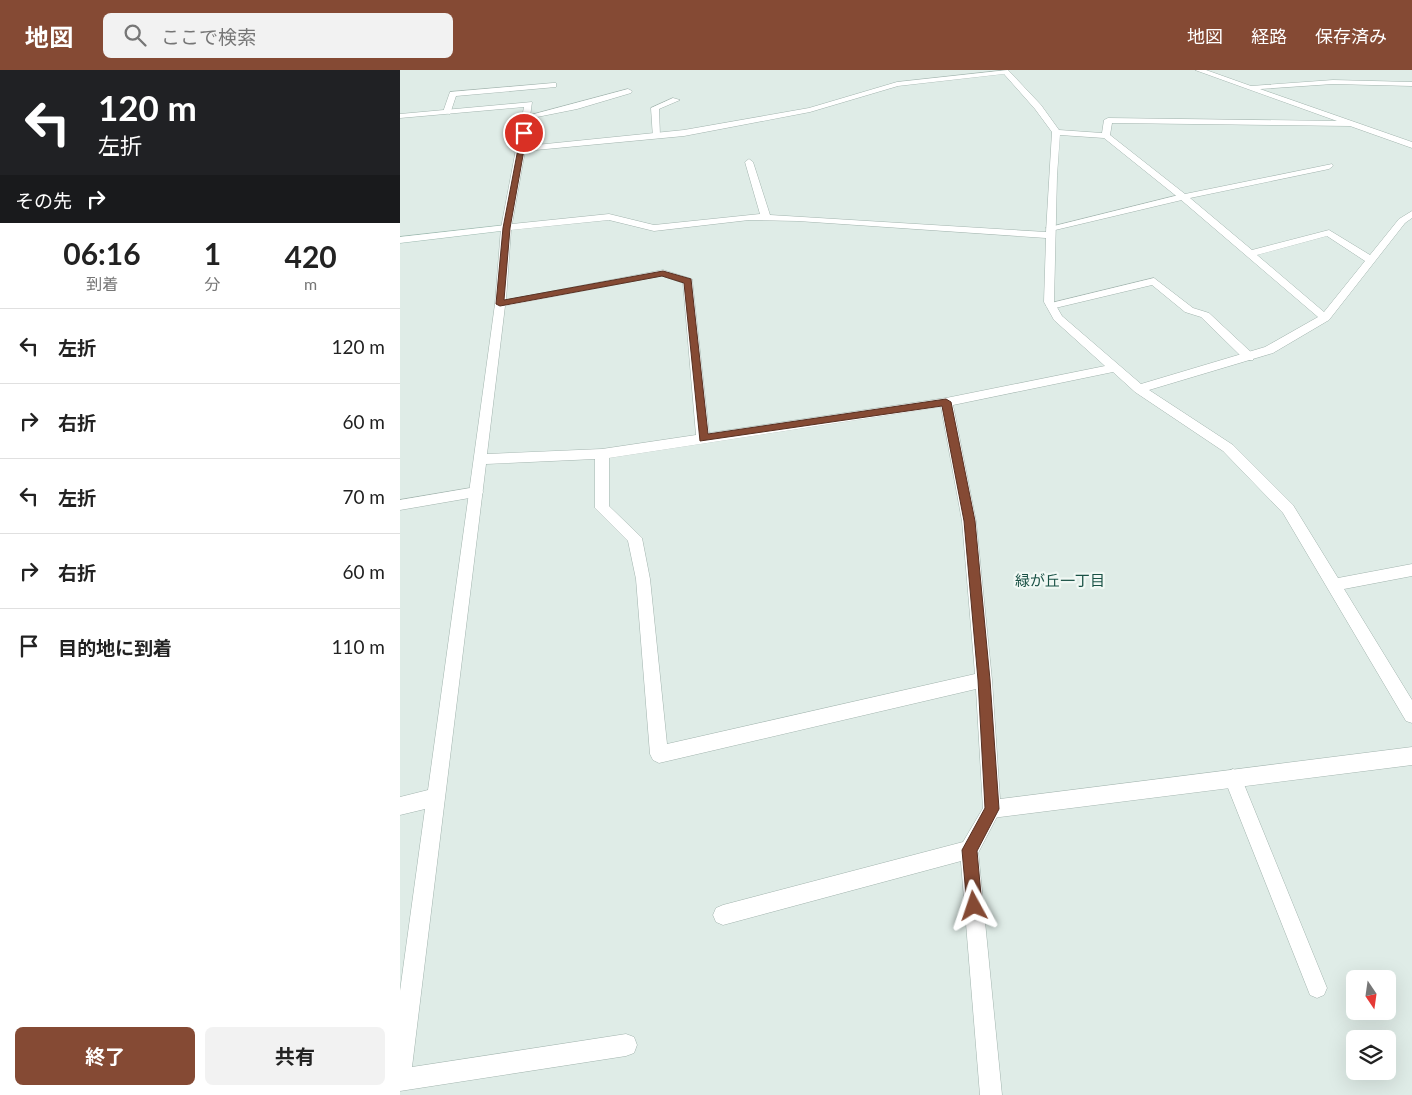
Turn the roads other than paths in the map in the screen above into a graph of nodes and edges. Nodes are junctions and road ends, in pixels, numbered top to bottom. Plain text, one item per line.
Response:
1 (1199, 70) edge
2 (1004, 71) edge
3 (1412, 84) edge
4 (553, 85) dead end
5 (1247, 87) junction
6 (628, 91) dead end
7 (676, 100) dead end
8 (447, 112) junction
9 (400, 116) edge
10 (527, 117) junction
11 (1349, 124) junction
12 (1056, 132) junction
13 (656, 136) junction
14 (1106, 136) junction
15 (1412, 146) edge
16 (521, 149) junction
17 (749, 162) dead end
18 (1330, 166) dead end
19 (1183, 197) junction
20 (1412, 214) edge
21 (766, 217) junction
22 (506, 228) junction
23 (1051, 232) junction
24 (400, 240) edge
25 (1249, 254) junction
26 (1370, 260) junction
27 (500, 304) junction
28 (1051, 306) junction
29 (1324, 318) junction
30 (1249, 357) junction
31 (1115, 368) junction
32 (1139, 389) junction
33 (946, 402) junction
34 (703, 438) junction
35 (602, 454) junction
36 (479, 459) junction
37 (476, 492) junction
38 (400, 505) edge
39 (1412, 570) edge
40 (1334, 584) junction
41 (984, 680) junction
42 (1412, 715) edge
43 (1412, 756) edge
44 (1234, 778) junction
45 (434, 798) junction
46 (400, 806) edge
47 (992, 809) junction
48 (969, 850) junction
49 (723, 915) dead end
50 (1317, 988) dead end
51 (626, 1045) dead end
52 (400, 1071) edge
53 (400, 1080) edge
54 (991, 1095) edge

1 - 5 street
2 - 12 street
2 - 13 street
3 - 5 street
4 - 8 street
5 - 11 street
6 - 10 street
7 - 13 street
8 - 9 street
8 - 10 street
10 - 16 street
11 - 14 street
11 - 15 street
12 - 14 street
12 - 23 street
13 - 16 street
14 - 19 street
16 - 22 street
17 - 21 street
18 - 19 street
19 - 23 street
19 - 25 street
20 - 26 street
21 - 22 street
21 - 23 street
22 - 24 street
22 - 27 street
23 - 28 street
25 - 26 street
25 - 29 street
26 - 29 street
27 - 34 street
27 - 36 street
28 - 30 street
28 - 31 street
29 - 30 street
30 - 32 street
31 - 32 street
31 - 33 street
32 - 40 street
33 - 34 street
33 - 41 street
34 - 35 street
35 - 36 street
35 - 41 street
36 - 37 street
37 - 38 street
37 - 45 street
39 - 40 street
40 - 42 street
41 - 47 street
43 - 44 street
44 - 47 street
44 - 50 street
45 - 46 street
45 - 52 street
47 - 48 street
48 - 49 street
48 - 54 street
51 - 53 street

